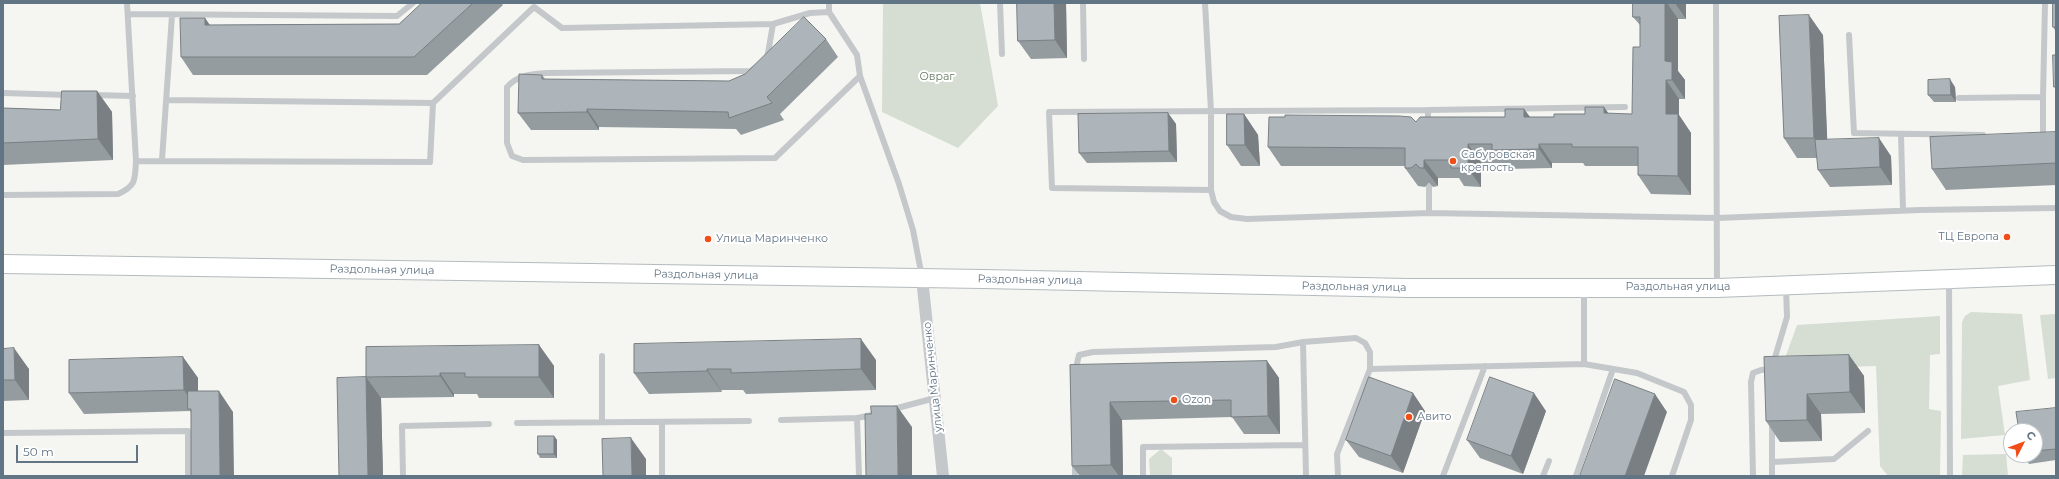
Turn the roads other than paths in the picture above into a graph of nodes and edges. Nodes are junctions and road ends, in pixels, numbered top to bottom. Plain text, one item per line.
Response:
1 (127, 3) edge
2 (413, 3) edge
3 (829, 3) edge
4 (1000, 3) edge
5 (1083, 3) edge
6 (1205, 3) edge
7 (1716, 3) edge
8 (2045, 3) edge
9 (532, 5) edge
10 (829, 12) junction
11 (128, 14) junction
12 (172, 15) junction
13 (773, 24) junction
14 (1849, 34) dead end
15 (1002, 54) dead end
16 (1084, 59) dead end
17 (860, 76) junction
18 (3, 93) edge
19 (79, 95) edge
20 (87, 95) edge
21 (133, 96) junction
22 (2043, 97) junction
23 (1959, 98) dead end
24 (167, 100) junction
25 (433, 103) junction
26 (1626, 107) dead end
27 (1428, 110) junction
28 (1211, 111) junction
29 (1428, 129) edge
30 (1901, 135) junction
31 (1987, 135) edge
32 (2043, 135) edge
33 (162, 160) junction
34 (136, 161) junction
35 (1429, 187) dead end
36 (1211, 190) junction
37 (3, 195) edge
38 (2056, 208) edge
39 (1903, 210) junction
40 (1429, 213) junction
41 (1717, 218) junction
42 (3, 264) edge
43 (2056, 275) edge
44 (922, 278) junction
45 (1949, 280) junction
46 (1786, 285) junction
47 (1584, 288) junction
48 (1717, 288) junction
49 (1302, 342) junction
50 (602, 356) dead end
51 (1584, 364) junction
52 (1484, 366) junction
53 (1370, 368) junction
54 (1613, 369) junction
55 (1772, 370) junction
56 (1772, 377) edge
57 (1075, 378) edge
58 (936, 398) junction
59 (886, 411) edge
60 (879, 413) edge
61 (1772, 416) edge
62 (857, 418) junction
63 (781, 420) dead end
64 (749, 421) dead end
65 (602, 422) junction
66 (662, 422) junction
67 (517, 423) dead end
68 (489, 424) dead end
69 (1868, 431) dead end
70 (3, 433) edge
71 (1305, 445) junction
72 (1075, 454) edge
73 (1549, 461) dead end
74 (1772, 462) junction
75 (188, 476) edge
76 (403, 476) edge
77 (662, 476) edge
78 (859, 476) edge
79 (943, 476) edge
80 (1075, 476) edge
81 (1143, 476) edge
82 (1306, 476) edge
83 (1338, 476) edge
84 (1443, 476) edge
85 (1543, 476) edge
86 (1576, 476) edge
87 (1672, 476) edge
88 (1753, 476) edge
89 (1772, 476) edge
90 (1950, 476) edge

1 - 11 lane
2 - 12 lane
3 - 10 lane
4 - 15 lane
5 - 16 lane
6 - 28 lane
7 - 41 lane
8 - 22 lane
9 - 13 lane
9 - 25 lane
10 - 13 lane
10 - 17 lane
11 - 12 lane
11 - 21 lane
12 - 24 lane
13 - 17 lane
14 - 30 lane
17 - 44 lane
18 - 19 lane
20 - 21 lane
21 - 34 lane
22 - 23 lane
22 - 32 lane
24 - 25 lane
24 - 33 lane
25 - 33 lane
26 - 27 lane
27 - 28 lane
27 - 29 lane
28 - 36 lane
28 - 36 lane
30 - 31 lane
30 - 39 lane
33 - 34 lane
34 - 37 lane
35 - 40 lane
36 - 40 lane
38 - 39 lane
39 - 41 lane
40 - 41 lane
41 - 48 lane
42 - 44 main road, Раздольная улица
43 - 45 main road, Раздольная улица
44 - 47 main road, Раздольная улица
44 - 58 street, улица Маринченко
45 - 46 main road, Раздольная улица
45 - 90 lane
46 - 48 main road, Раздольная улица
46 - 55 lane
47 - 48 main road, Раздольная улица
47 - 51 lane
49 - 53 lane
49 - 57 lane
49 - 71 lane
50 - 65 lane
51 - 52 lane
51 - 54 lane
52 - 53 lane
52 - 84 lane
53 - 83 lane
54 - 86 lane
54 - 87 lane
55 - 56 lane
55 - 88 lane
58 - 59 lane
58 - 79 street, улица Маринченко
60 - 62 lane
61 - 74 lane
62 - 63 lane
62 - 78 lane
64 - 66 lane
65 - 66 lane
65 - 67 lane
66 - 77 lane
68 - 76 lane
69 - 74 lane
70 - 75 lane
71 - 81 lane
71 - 82 lane
72 - 80 lane
73 - 85 lane
74 - 89 lane

